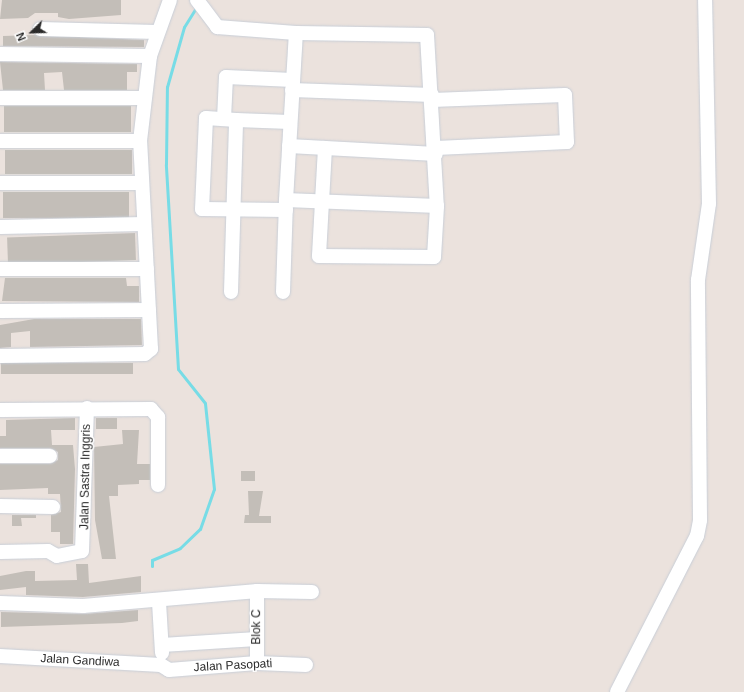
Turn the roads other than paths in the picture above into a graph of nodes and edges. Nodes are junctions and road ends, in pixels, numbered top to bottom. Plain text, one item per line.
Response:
1 (170, 0) edge
2 (197, 0) edge
3 (705, 0) edge
4 (40, 29) dead end
5 (157, 32) junction
6 (296, 33) junction
7 (0, 54) edge
8 (150, 56) junction
9 (292, 85) junction
10 (432, 97) junction
11 (0, 98) edge
12 (143, 98) junction
13 (230, 119) junction
14 (290, 122) junction
15 (0, 141) edge
16 (140, 141) junction
17 (289, 146) junction
18 (325, 148) junction
19 (436, 151) junction
20 (142, 182) junction
21 (0, 183) edge
22 (321, 201) junction
23 (286, 205) junction
24 (437, 206) junction
25 (234, 210) junction
26 (144, 224) junction
27 (0, 227) edge
28 (0, 268) edge
29 (147, 269) junction
30 (231, 292) dead end
31 (283, 292) dead end
32 (149, 310) junction
33 (0, 311) edge
34 (0, 356) edge
35 (87, 408) junction
36 (0, 410) edge
37 (0, 456) edge
38 (50, 456) dead end
39 (158, 485) dead end
40 (0, 506) edge
41 (53, 507) dead end
42 (0, 552) edge
43 (257, 591) junction
44 (312, 592) dead end
45 (159, 602) junction
46 (0, 603) edge
47 (257, 639) junction
48 (162, 645) junction
49 (0, 656) edge
50 (257, 663) junction
51 (161, 665) junction
52 (306, 665) dead end
53 (617, 692) edge

1 - 5 street
2 - 6 street
3 - 53 street
4 - 5 street
5 - 8 street
6 - 9 street
6 - 10 street
7 - 8 street
8 - 12 street
9 - 10 street
9 - 13 street
9 - 14 street
10 - 19 street
10 - 19 street
11 - 12 street
12 - 16 street
13 - 14 street
13 - 25 street
13 - 25 street
14 - 17 street
15 - 16 street
16 - 20 street
17 - 18 street
17 - 23 street
18 - 19 street
18 - 22 street
19 - 24 street
20 - 21 street
20 - 26 street
22 - 23 street
22 - 24 street
22 - 24 street
23 - 25 street
23 - 31 street
25 - 30 street
26 - 27 street
26 - 29 street
28 - 29 street
29 - 32 street
32 - 33 street
32 - 34 street
35 - 36 street
35 - 39 street
35 - 42 street, Jalan Sastra Inggris
37 - 38 street
40 - 41 street
43 - 44 street
43 - 45 street
43 - 47 street, Blok C
45 - 46 street
45 - 48 street
47 - 48 street
47 - 50 street, Blok C
48 - 51 street
49 - 51 street, Jalan Gandiwa
50 - 51 street, Jalan Pasopati
50 - 52 street, Jalan Pasopati

